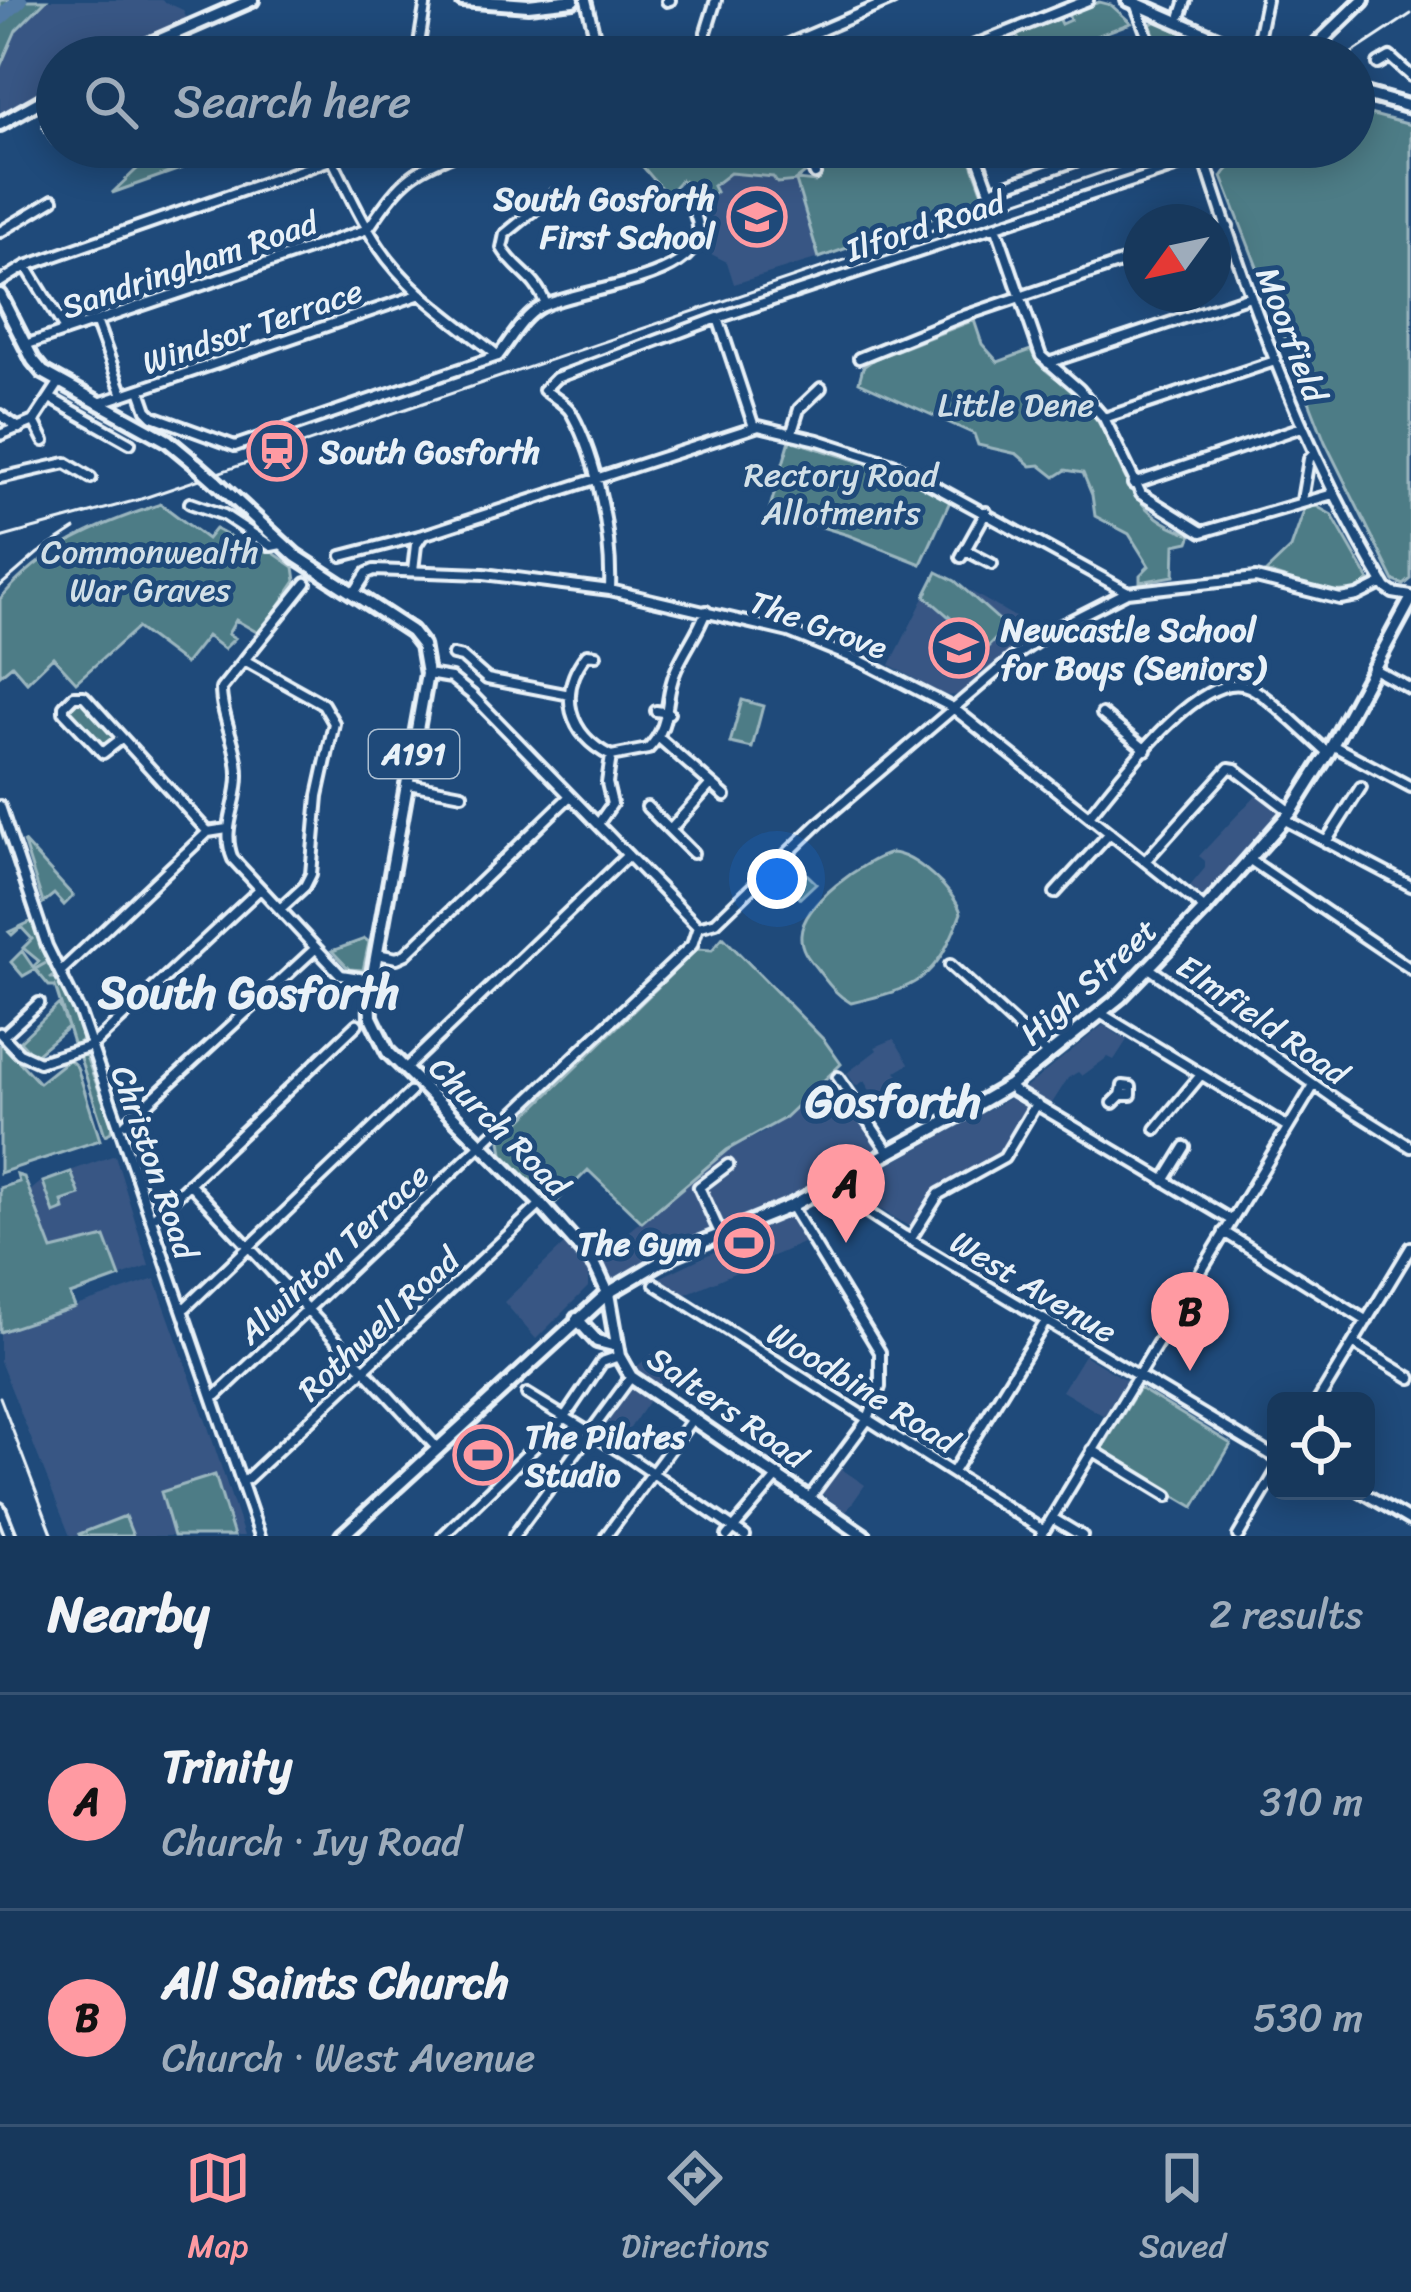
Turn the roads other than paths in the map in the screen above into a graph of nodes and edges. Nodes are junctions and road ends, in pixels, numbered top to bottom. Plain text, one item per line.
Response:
1 (253, 0) edge
2 (426, 0) edge
3 (463, 0) edge
4 (570, 0) edge
5 (586, 0) edge
6 (716, 0) edge
7 (892, 0) edge
8 (1088, 0) edge
9 (1186, 0) edge
10 (1266, 0) edge
11 (1363, 0) edge
12 (1132, 2) edge
13 (1181, 15) dead end
14 (179, 36) edge
15 (420, 36) edge
16 (595, 36) edge
17 (706, 36) edge
18 (807, 36) edge
19 (998, 36) edge
20 (1146, 36) edge
21 (1221, 36) edge
22 (1260, 36) edge
23 (1326, 36) edge
24 (1378, 64) dead end
25 (1411, 76) edge
26 (1375, 97) edge
27 (36, 103) edge
28 (1411, 107) edge
29 (0, 124) edge
30 (307, 168) edge
31 (336, 168) edge
32 (421, 168) edge
33 (813, 168) edge
34 (982, 168) edge
35 (1055, 168) edge
36 (1163, 168) edge
37 (1203, 168) edge
38 (815, 174) dead end
39 (554, 194) dead end
40 (685, 197) dead end
41 (53, 200) dead end
42 (1218, 204) edge
43 (996, 226) junction
44 (368, 229) junction
45 (0, 232) edge
46 (1231, 236) edge
47 (1123, 262) edge
48 (26, 266) junction
49 (0, 282) edge
50 (0, 295) edge
51 (421, 295) junction
52 (1020, 296) junction
53 (1250, 296) junction
54 (546, 304) junction
55 (718, 318) junction
56 (96, 321) junction
57 (66, 331) junction
58 (25, 345) junction
59 (498, 356) junction
60 (859, 358) dead end
61 (1275, 361) junction
62 (1048, 363) junction
63 (58, 383) junction
64 (820, 388) dead end
65 (140, 390) junction
66 (123, 395) junction
67 (50, 398) junction
68 (98, 404) junction
69 (0, 416) edge
70 (1104, 418) junction
71 (34, 421) junction
72 (754, 427) junction
73 (1302, 427) junction
74 (20, 429) junction
75 (792, 432) junction
76 (0, 435) edge
77 (44, 441) dead end
78 (130, 443) dead end
79 (1315, 453) junction
80 (0, 478) edge
81 (91, 478) dead end
82 (596, 481) junction
83 (1133, 484) junction
84 (1333, 494) junction
85 (1302, 500) junction
86 (190, 503) dead end
87 (986, 512) junction
88 (423, 535) junction
89 (281, 544) junction
90 (342, 556) dead end
91 (992, 564) dead end
92 (413, 570) junction
93 (1383, 583) junction
94 (306, 584) dead end
95 (610, 590) junction
96 (1127, 592) junction
97 (354, 593) junction
98 (1411, 597) edge
99 (706, 610) junction
100 (453, 655) dead end
101 (596, 655) dead end
102 (246, 661) junction
103 (1372, 668) junction
104 (427, 674) junction
105 (487, 679) junction
106 (1411, 688) edge
107 (570, 694) junction
108 (472, 695) junction
109 (952, 708) junction
110 (656, 711) dead end
111 (669, 713) junction
112 (1102, 714) dead end
113 (659, 738) junction
114 (121, 739) junction
115 (1330, 749) junction
116 (1146, 750) junction
117 (611, 756) junction
118 (409, 784) junction
119 (711, 784) junction
120 (1411, 787) edge
121 (1360, 788) dead end
122 (462, 794) dead end
123 (725, 796) dead end
124 (569, 797) junction
125 (0, 806) edge
126 (647, 807) dead end
127 (1089, 816) junction
128 (1288, 816) junction
129 (598, 824) junction
130 (227, 829) junction
131 (670, 830) junction
132 (208, 832) junction
133 (1110, 833) junction
134 (1326, 842) junction
135 (693, 853) dead end
136 (628, 855) junction
137 (1250, 860) junction
138 (1145, 861) junction
139 (1411, 886) edge
140 (260, 889) junction
141 (1054, 892) dead end
142 (280, 909) junction
143 (1205, 909) junction
144 (698, 927) junction
145 (316, 948) junction
146 (377, 954) junction
147 (950, 965) dead end
148 (63, 967) junction
149 (1149, 968) junction
150 (1411, 969) edge
151 (371, 986) junction
152 (39, 1004) dead end
153 (1100, 1013) junction
154 (357, 1024) dead end
155 (2, 1035) edge
156 (93, 1044) junction
157 (1048, 1054) junction
158 (404, 1069) junction
159 (1200, 1076) junction
160 (838, 1077) dead end
161 (1010, 1085) junction
162 (1314, 1085) junction
163 (410, 1094) dead end
164 (1121, 1095) dead end
165 (1113, 1103) dead end
166 (1036, 1104) junction
167 (126, 1124) dead end
168 (1288, 1127) junction
169 (1156, 1129) dead end
170 (483, 1146) junction
171 (1185, 1147) dead end
172 (1411, 1147) edge
173 (890, 1153) junction
174 (728, 1165) dead end
175 (838, 1181) junction
176 (1164, 1181) junction
177 (189, 1183) junction
178 (541, 1204) junction
179 (791, 1206) junction
180 (156, 1215) dead end
181 (1231, 1220) junction
182 (1224, 1232) junction
183 (721, 1235) junction
184 (910, 1240) junction
185 (249, 1247) junction
186 (1411, 1247) edge
187 (655, 1284) dead end
188 (608, 1293) junction
189 (186, 1307) dead end
190 (308, 1310) junction
191 (577, 1319) junction
192 (1046, 1321) junction
193 (1367, 1321) junction
194 (1353, 1343) junction
195 (618, 1351) junction
196 (366, 1372) junction
197 (1137, 1376) junction
198 (631, 1377) junction
199 (1411, 1378) edge
200 (1323, 1392) edge
201 (527, 1394) dead end
202 (217, 1395) dead end
203 (564, 1418) junction
204 (693, 1418) junction
205 (868, 1419) junction
206 (592, 1434) junction
207 (438, 1449) junction
208 (1092, 1450) junction
209 (1267, 1453) edge
210 (653, 1472) junction
211 (953, 1472) junction
212 (779, 1475) junction
213 (247, 1479) dead end
214 (1267, 1487) edge
215 (1168, 1496) dead end
216 (810, 1497) junction
217 (1375, 1500) edge
218 (0, 1508) edge
219 (1052, 1518) junction
220 (1411, 1521) edge
221 (731, 1532) edge
222 (1042, 1533) edge
223 (11, 1536) edge
224 (260, 1536) edge
225 (342, 1536) edge
226 (443, 1536) edge
227 (514, 1536) edge
228 (606, 1536) edge
229 (746, 1536) edge
230 (863, 1536) edge
231 (1082, 1536) edge
232 (1238, 1536) edge

1 - 14 main road
2 - 15 street
3 - 4 main road
5 - 16 street
6 - 17 street
7 - 18 street
8 - 19 street
9 - 13 street
10 - 22 street
11 - 23 main road
12 - 20 street
12 - 21 main road
24 - 25 street
26 - 28 main road
27 - 29 main road
30 - 48 street
31 - 44 street
32 - 44 street
33 - 38 street
34 - 35 street
36 - 43 street, Ilford Road
37 - 42 street, Moorfield
39 - 54 street
40 - 54 street
41 - 45 street
43 - 52 street
43 - 55 street, Ilford Road
44 - 51 street
44 - 56 street, Sandringham Road
46 - 53 street, Moorfield
47 - 52 street
48 - 49 street
48 - 57 street
50 - 58 main road
51 - 59 street
51 - 65 street, Windsor Terrace
52 - 60 street
52 - 62 street
53 - 61 street, Moorfield
53 - 62 street
54 - 59 street
55 - 72 street
55 - 82 street, Ilford Road
56 - 57 street, Sandringham Road
56 - 66 street
57 - 58 street, Sandringham Road
58 - 63 main road
59 - 65 street
61 - 70 street
61 - 73 street, Moorfield
62 - 70 street
63 - 67 street
63 - 68 main road
64 - 75 street
65 - 66 street, Windsor Terrace
66 - 68 street, Windsor Terrace
67 - 71 street
67 - 78 street
68 - 89 main road, bridge
69 - 74 street
70 - 83 street
71 - 74 street
71 - 77 street
72 - 75 street
72 - 82 street
73 - 79 street, Moorfield
73 - 83 street
74 - 76 street
75 - 87 street
79 - 84 street, Moorfield
79 - 85 street, Moorfield
80 - 81 street
82 - 88 street
82 - 95 street
83 - 85 street
84 - 85 street
84 - 93 street, Moorfield
86 - 89 street
87 - 91 street
87 - 96 street
88 - 90 street
88 - 92 street
89 - 97 main road
92 - 95 street, The Grove
92 - 97 street, The Grove
93 - 96 street
93 - 98 street
94 - 102 street
95 - 99 street, The Grove
96 - 109 street
97 - 104 main road
98 - 103 main road, High Street
99 - 109 street, The Grove
99 - 111 street
100 - 105 street
101 - 107 street
102 - 130 street
102 - 142 street
103 - 106 street
103 - 115 main road, High Street
104 - 108 street
104 - 118 main road, A191
105 - 107 street
105 - 108 street
107 - 117 street
108 - 124 street
109 - 127 street, The Grove
109 - 144 street
110 - 111 street
111 - 113 street
112 - 116 street
113 - 117 street
113 - 119 street
114 - 114 street
114 - 132 street
115 - 116 street
115 - 120 street
115 - 128 main road, High Street
116 - 127 street
117 - 129 street
118 - 122 street
118 - 146 main road, A191
119 - 123 street
119 - 131 street
121 - 134 street
124 - 129 street
124 - 146 street
125 - 148 street, Christon Road
126 - 131 street
127 - 133 street, The Grove
128 - 134 street
128 - 137 main road, High Street
128 - 138 street
129 - 136 street
130 - 132 street
130 - 140 street
131 - 135 street
132 - 148 street
133 - 138 street, The Grove
133 - 141 street
134 - 139 street
136 - 144 street
136 - 158 street
137 - 143 main road, High Street
137 - 150 street
138 - 143 street, The Grove
140 - 142 street
140 - 156 street
142 - 145 street
143 - 149 main road, High Street
144 - 170 street, Alwinton Terrace
145 - 151 street
145 - 167 street
146 - 151 main road, A191
147 - 157 street
148 - 156 street, Christon Road
149 - 153 main road, High Street
149 - 162 street, Elmfield Road
151 - 158 main road, Church Road / A191
152 - 155 street
153 - 157 main road, High Street
153 - 159 street
154 - 177 street
155 - 156 street
156 - 224 street, Christon Road
157 - 161 main road, High Street
158 - 170 main road, Church Road / A191
159 - 168 street
159 - 169 street
160 - 173 street
161 - 166 street
161 - 173 main road, High Street
162 - 168 street
162 - 172 street, Elmfield Road
163 - 185 street
164 - 165 street
166 - 176 street
166 - 184 street
168 - 181 street
170 - 178 main road, Church Road / A191
170 - 190 street, Alwinton Terrace
171 - 176 street
173 - 175 main road, High Street
174 - 183 street
175 - 179 main road, High Street
175 - 184 street, West Avenue
176 - 181 street
177 - 180 street
177 - 185 street
178 - 188 main road, Church Road / A191
178 - 196 street, Rothwell Road
179 - 183 main road, High Street
179 - 205 street
181 - 182 street
182 - 193 street
182 - 197 street
183 - 188 main road, High Street
184 - 192 street, West Avenue
185 - 189 street
185 - 190 street
186 - 193 street
187 - 205 street, Woodbine Road
188 - 191 main road, High Street
188 - 195 main road, Salters Road / A191
190 - 196 street
190 - 202 street, Alwinton Terrace
191 - 195 main road
191 - 207 main road, High Street
192 - 197 street, West Avenue
192 - 211 street
193 - 194 street
194 - 199 street
194 - 200 street
195 - 198 main road, Salters Road / A191
195 - 203 street
196 - 207 street
196 - 213 street, Rothwell Road
197 - 208 street
197 - 209 street, West Avenue
198 - 204 main road, Salters Road / A191
198 - 206 street
201 - 203 street
203 - 206 street
203 - 226 street
204 - 210 street
204 - 212 main road, Salters Road / A191
205 - 211 street, Woodbine Road
205 - 216 street
206 - 210 street
206 - 227 street
207 - 225 main road, High Street
208 - 215 street
208 - 219 street
210 - 221 street
210 - 228 street
211 - 222 street, Woodbine Road
212 - 216 main road, Salters Road / A191
212 - 221 street
214 - 232 street
216 - 230 main road, Salters Road / A191
217 - 220 street
218 - 223 street
219 - 222 street
219 - 231 street
221 - 229 street

